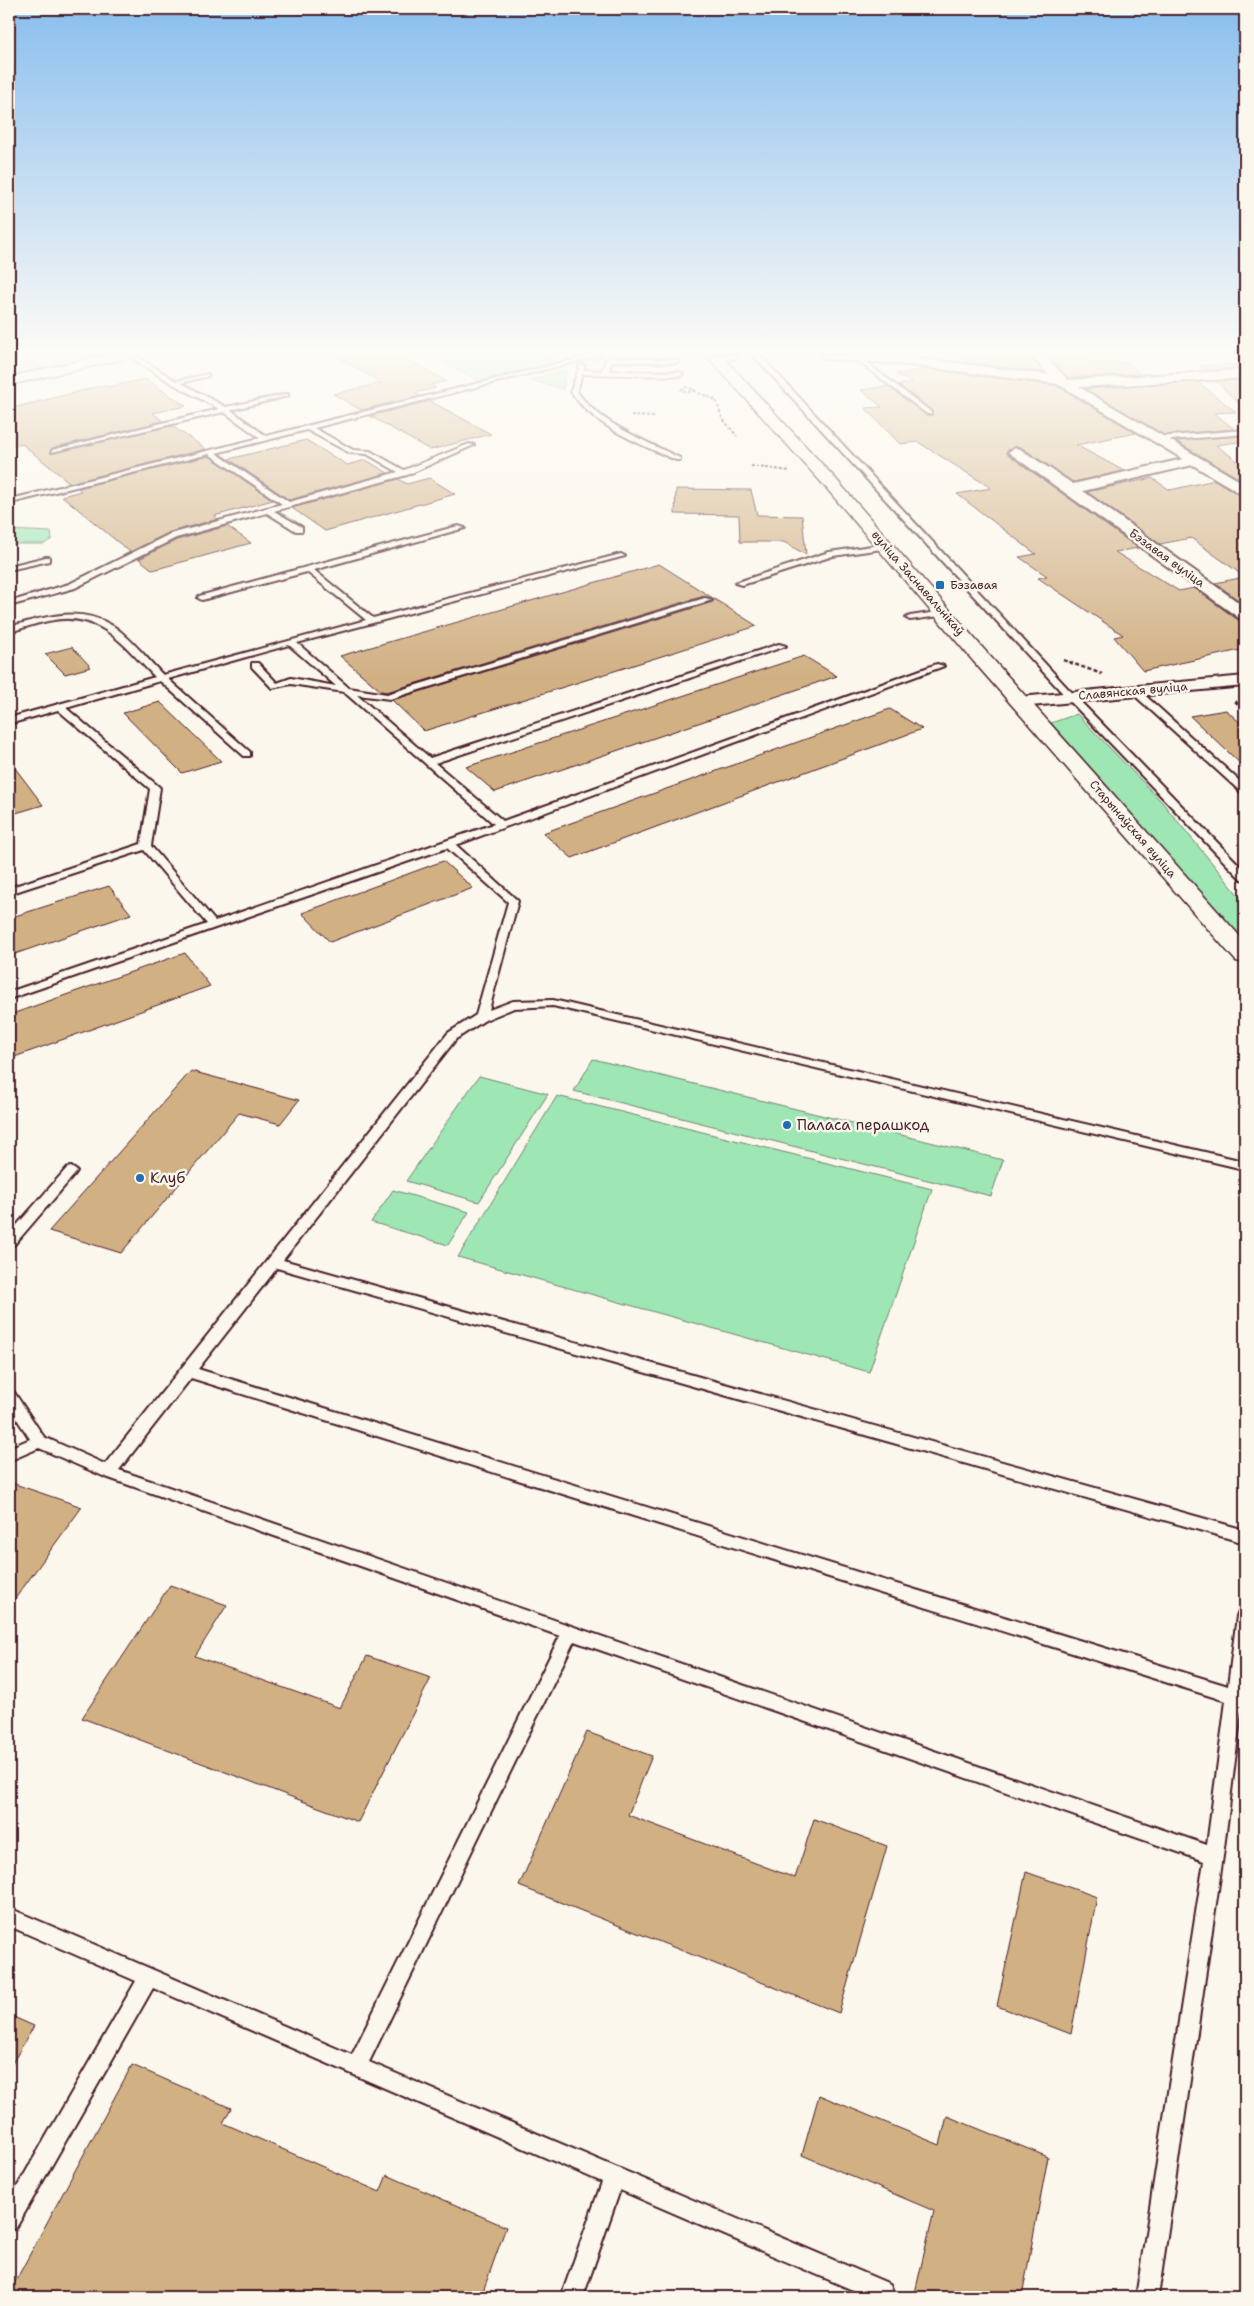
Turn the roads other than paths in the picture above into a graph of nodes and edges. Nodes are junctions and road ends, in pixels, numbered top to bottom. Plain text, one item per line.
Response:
1 (172, 463) edge
2 (226, 463) edge
3 (386, 463) edge
4 (429, 463) edge
5 (811, 463) edge
6 (855, 463) edge
7 (1031, 463) edge
8 (1187, 463) edge
9 (1197, 463) edge
10 (404, 473) junction
11 (1071, 489) junction
12 (1245, 490) edge
13 (14, 501) dead end
14 (288, 505) junction
15 (268, 510) junction
16 (461, 528) dead end
17 (299, 529) dead end
18 (886, 546) junction
19 (621, 556) dead end
20 (46, 559) dead end
21 (9, 568) edge
22 (308, 569) junction
23 (739, 583) dead end
24 (202, 598) dead end
25 (708, 600) dead end
26 (9, 604) edge
27 (944, 613) junction
28 (1245, 614) edge
29 (910, 618) dead end
30 (372, 621) junction
31 (9, 629) edge
32 (290, 642) junction
33 (782, 646) dead end
34 (255, 665) dead end
35 (940, 666) dead end
36 (161, 678) junction
37 (1245, 680) edge
38 (348, 691) junction
39 (1136, 691) junction
40 (1071, 697) junction
41 (1020, 702) junction
42 (60, 707) junction
43 (9, 721) edge
44 (247, 754) dead end
45 (429, 762) junction
46 (1245, 791) edge
47 (501, 825) junction
48 (448, 844) junction
49 (146, 846) junction
50 (1245, 877) edge
51 (9, 891) edge
52 (213, 925) junction
53 (1245, 956) edge
54 (9, 996) edge
55 (481, 1017) junction
56 (1245, 1168) edge
57 (71, 1171) dead end
58 (9, 1242) edge
59 (273, 1262) junction
60 (187, 1371) junction
61 (9, 1396) edge
62 (39, 1441) junction
63 (9, 1455) edge
64 (108, 1472) junction
65 (1245, 1538) edge
66 (1245, 1616) edge
67 (570, 1632) junction
68 (1235, 1696) junction
69 (1214, 1856) junction
70 (9, 1917) edge
71 (149, 1977) junction
72 (356, 2066) junction
73 (614, 2177) junction
74 (9, 2221) edge
75 (882, 2292) dead end
76 (572, 2297) edge
77 (1147, 2297) edge

1 - 13 lane
2 - 14 lane
3 - 10 lane
4 - 10 lane
5 - 18 main road, вуліца Заснавальнікаў
6 - 40 lane
7 - 11 street, Бэзавая вуліца
8 - 11 street
9 - 12 street
10 - 14 lane
11 - 28 street, Бэзавая вуліца
14 - 15 lane
15 - 17 lane
15 - 26 lane
16 - 22 lane
18 - 23 lane
18 - 27 main road, вуліца Заснавальнікаў
19 - 30 lane
20 - 21 lane
22 - 24 lane
22 - 30 lane
25 - 38 lane
27 - 29 lane
27 - 41 main road, вуліца Заснавальнікаў
30 - 32 lane
31 - 36 lane
32 - 36 lane
32 - 38 lane
33 - 45 lane
34 - 38 lane
35 - 47 lane
36 - 42 lane
36 - 44 lane
37 - 39 street, Славянская вуліца
38 - 45 lane
39 - 40 street, Славянская вуліца
39 - 46 lane
40 - 41 street, Славянская вуліца
40 - 50 lane
41 - 53 main road, Старынаўская вуліца
42 - 43 lane
42 - 49 lane
45 - 47 lane
47 - 48 lane
48 - 52 lane
48 - 55 lane
49 - 51 lane
49 - 52 lane
52 - 54 lane
55 - 56 lane
55 - 59 lane
57 - 58 lane
59 - 60 lane
59 - 65 lane
60 - 64 lane
60 - 68 lane
61 - 62 lane
62 - 63 lane
62 - 64 lane
64 - 67 lane
66 - 68 lane
67 - 69 lane
67 - 72 lane
68 - 69 lane
69 - 77 lane
70 - 71 lane
71 - 72 lane
71 - 74 lane
72 - 73 lane
73 - 75 lane
73 - 76 lane

